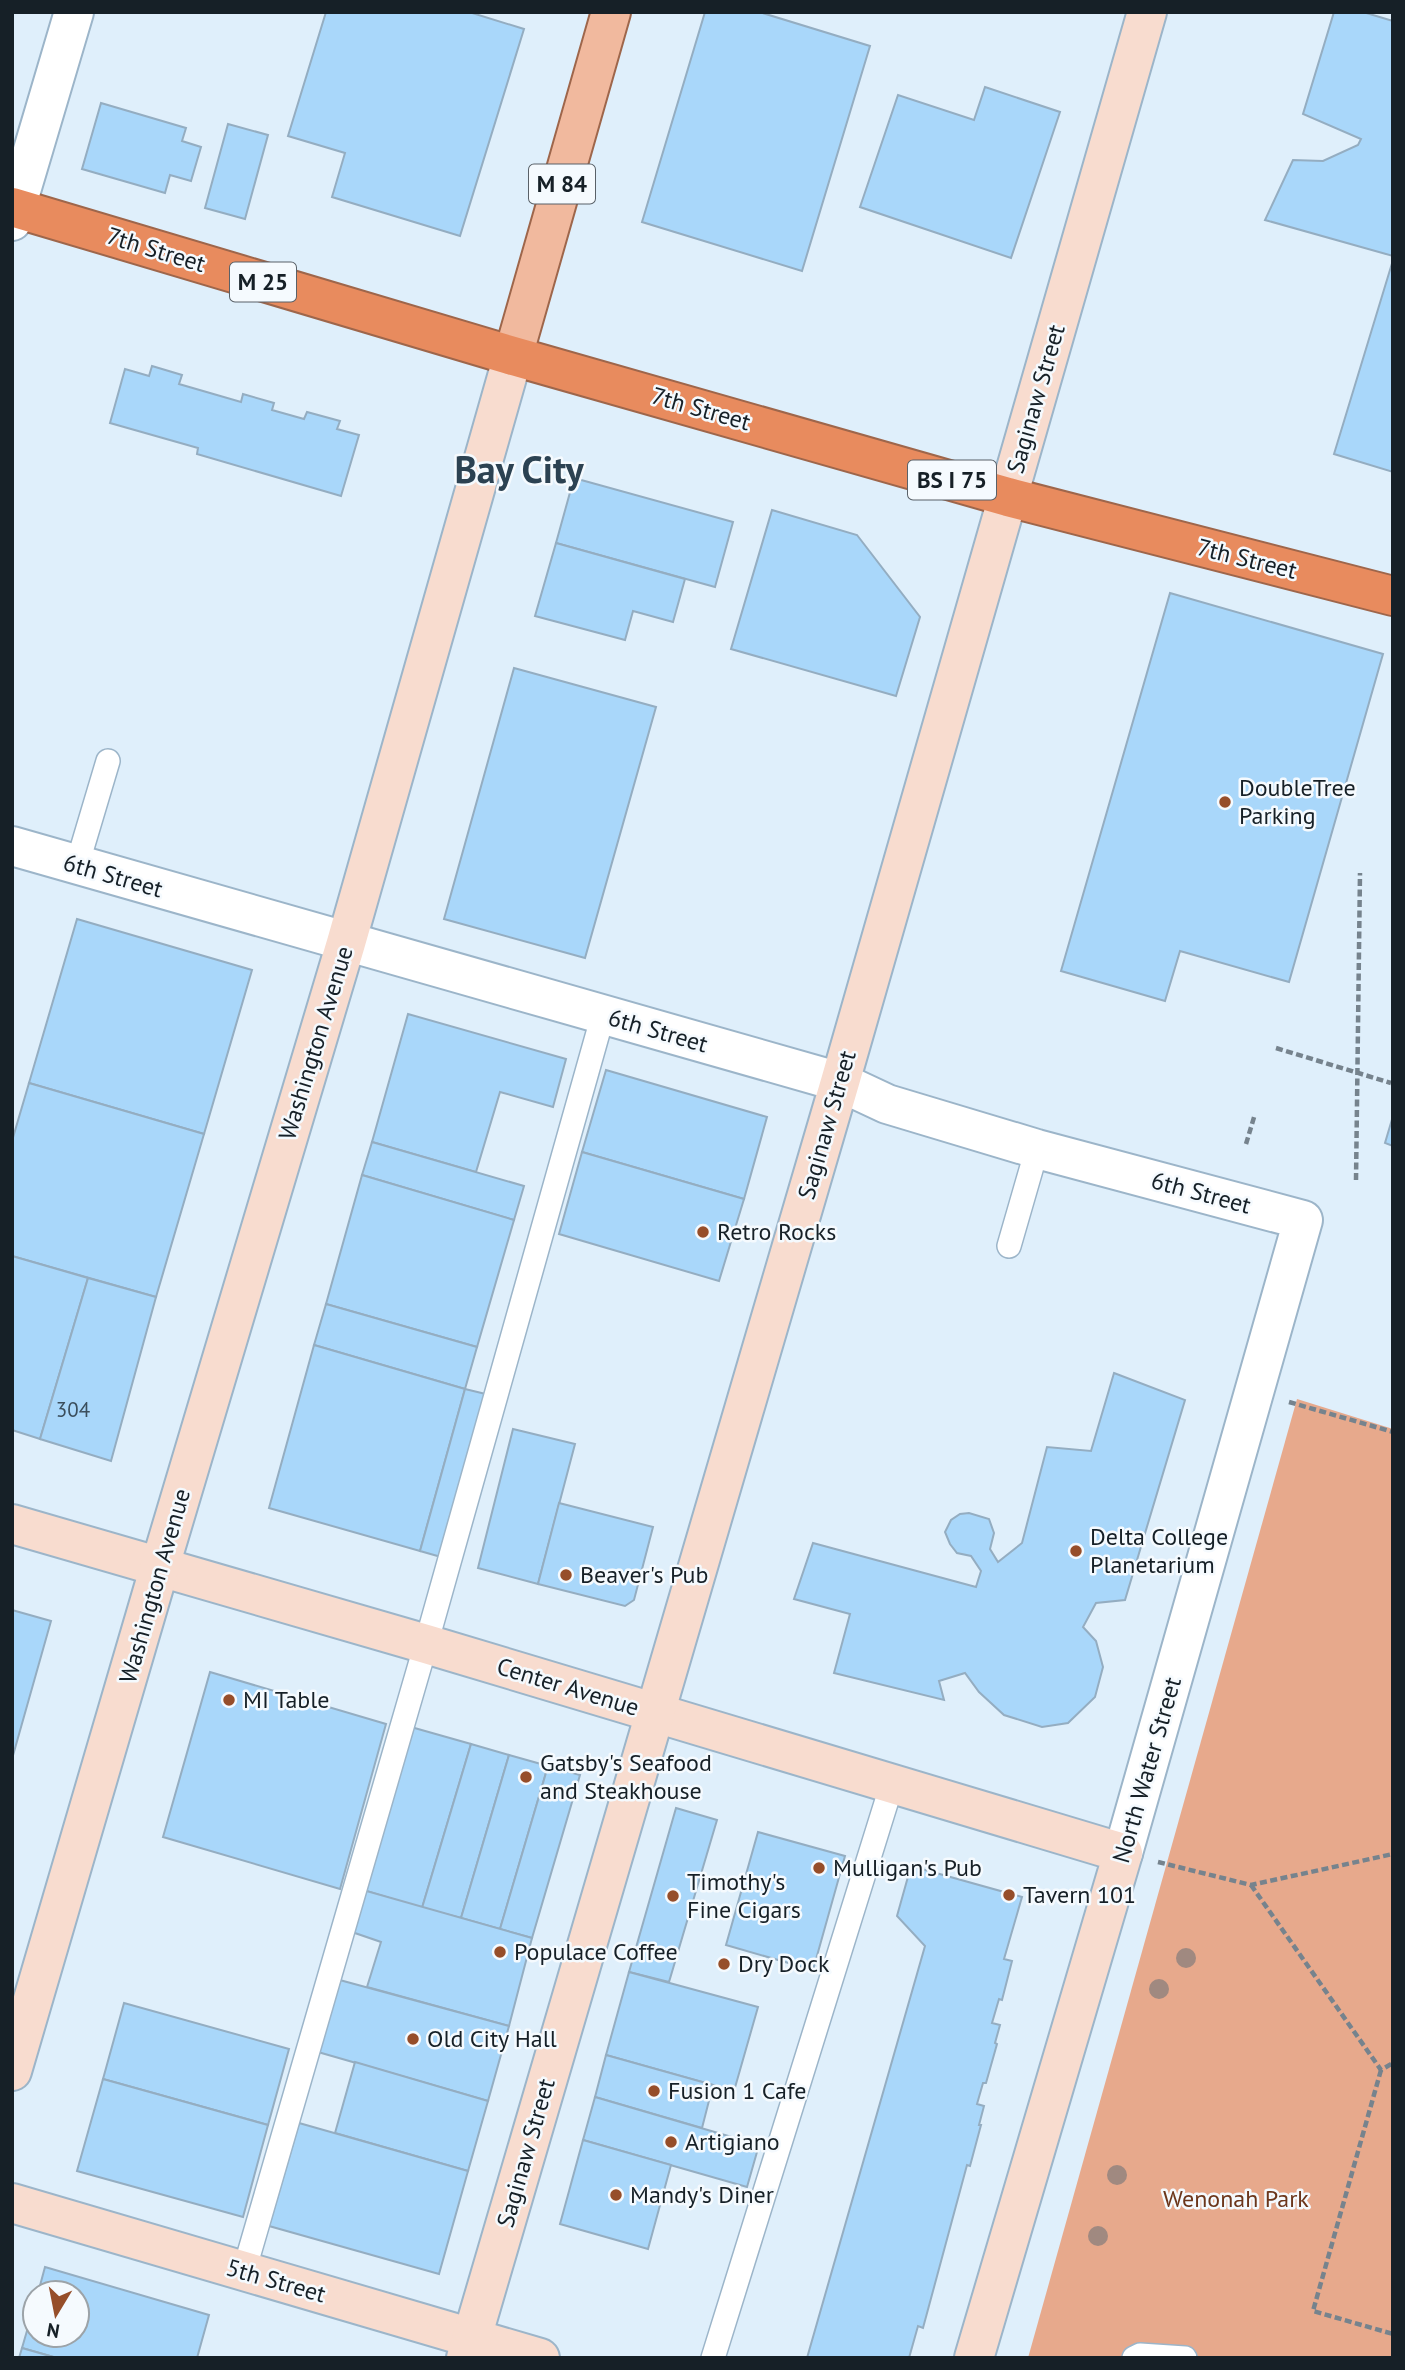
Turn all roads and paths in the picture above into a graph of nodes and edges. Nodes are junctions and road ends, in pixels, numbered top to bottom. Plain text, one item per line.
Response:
1 (74, 12) edge
2 (611, 12) edge
3 (1147, 12) edge
4 (14, 212) edge
5 (513, 356) junction
6 (1008, 497) junction
7 (1393, 596) edge
8 (108, 761) dead end
9 (12, 846) edge
10 (77, 865) junction
11 (1360, 873) dead end
12 (346, 943) junction
13 (603, 1015) junction
14 (1276, 1048) dead end
15 (1358, 1073) junction
16 (840, 1082) junction
17 (1391, 1083) edge
18 (1255, 1114) dead end
19 (1246, 1144) dead end
20 (1037, 1149) junction
21 (1356, 1180) dead end
22 (1303, 1220) joint
23 (1009, 1246) dead end
24 (1254, 1392) junction
25 (1393, 1432) edge
26 (12, 1524) edge
27 (160, 1566) junction
28 (426, 1644) junction
29 (656, 1713) junction
30 (892, 1784) junction
31 (1123, 1853) junction
32 (1393, 1854) edge
33 (1251, 1885) junction
34 (1393, 2063) edge
35 (1381, 2070) junction
36 (12, 2071) edge
37 (12, 2203) edge
38 (244, 2271) junction
39 (1393, 2334) edge
40 (469, 2348) edge
41 (540, 2358) edge
42 (713, 2358) edge
43 (974, 2358) edge
44 (1134, 2358) edge
45 (1185, 2358) edge

1 - 4 street
2 - 5 main road, Washington Avenue / M 84
3 - 6 street, Saginaw Street
4 - 5 highway, 7th Street / M 25
5 - 6 highway, 7th Street / BS I 75
5 - 12 street, Washington Avenue
6 - 7 highway, 7th Street / BS I 75
6 - 16 street, Saginaw Street
8 - 10 lane
9 - 10 street, 6th Street
10 - 12 street, 6th Street
11 - 15 path
12 - 13 street, 6th Street
12 - 27 street, Washington Avenue
13 - 16 street, 6th Street
13 - 28 lane
14 - 15 path
15 - 17 path
15 - 21 path
16 - 20 street, 6th Street
16 - 29 street, Saginaw Street
18 - 19 path
20 - 22 street, 6th Street
20 - 23 lane
22 - 24 street, North Water Street
24 - 25 path
24 - 31 street, North Water Street
26 - 27 street, Center Avenue
27 - 28 street, Center Avenue
27 - 36 street, Washington Avenue
28 - 29 street, Center Avenue
28 - 38 lane
29 - 30 street, Center Avenue
29 - 40 street, Saginaw Street
30 - 31 street, Center Avenue
30 - 42 lane
31 - 33 path
31 - 43 street, North Water Street
32 - 33 path
33 - 35 path
34 - 35 path
35 - 39 path
37 - 38 street, 5th Street
38 - 40 street, 5th Street
40 - 41 street, 5th Street
44 - 45 lane

